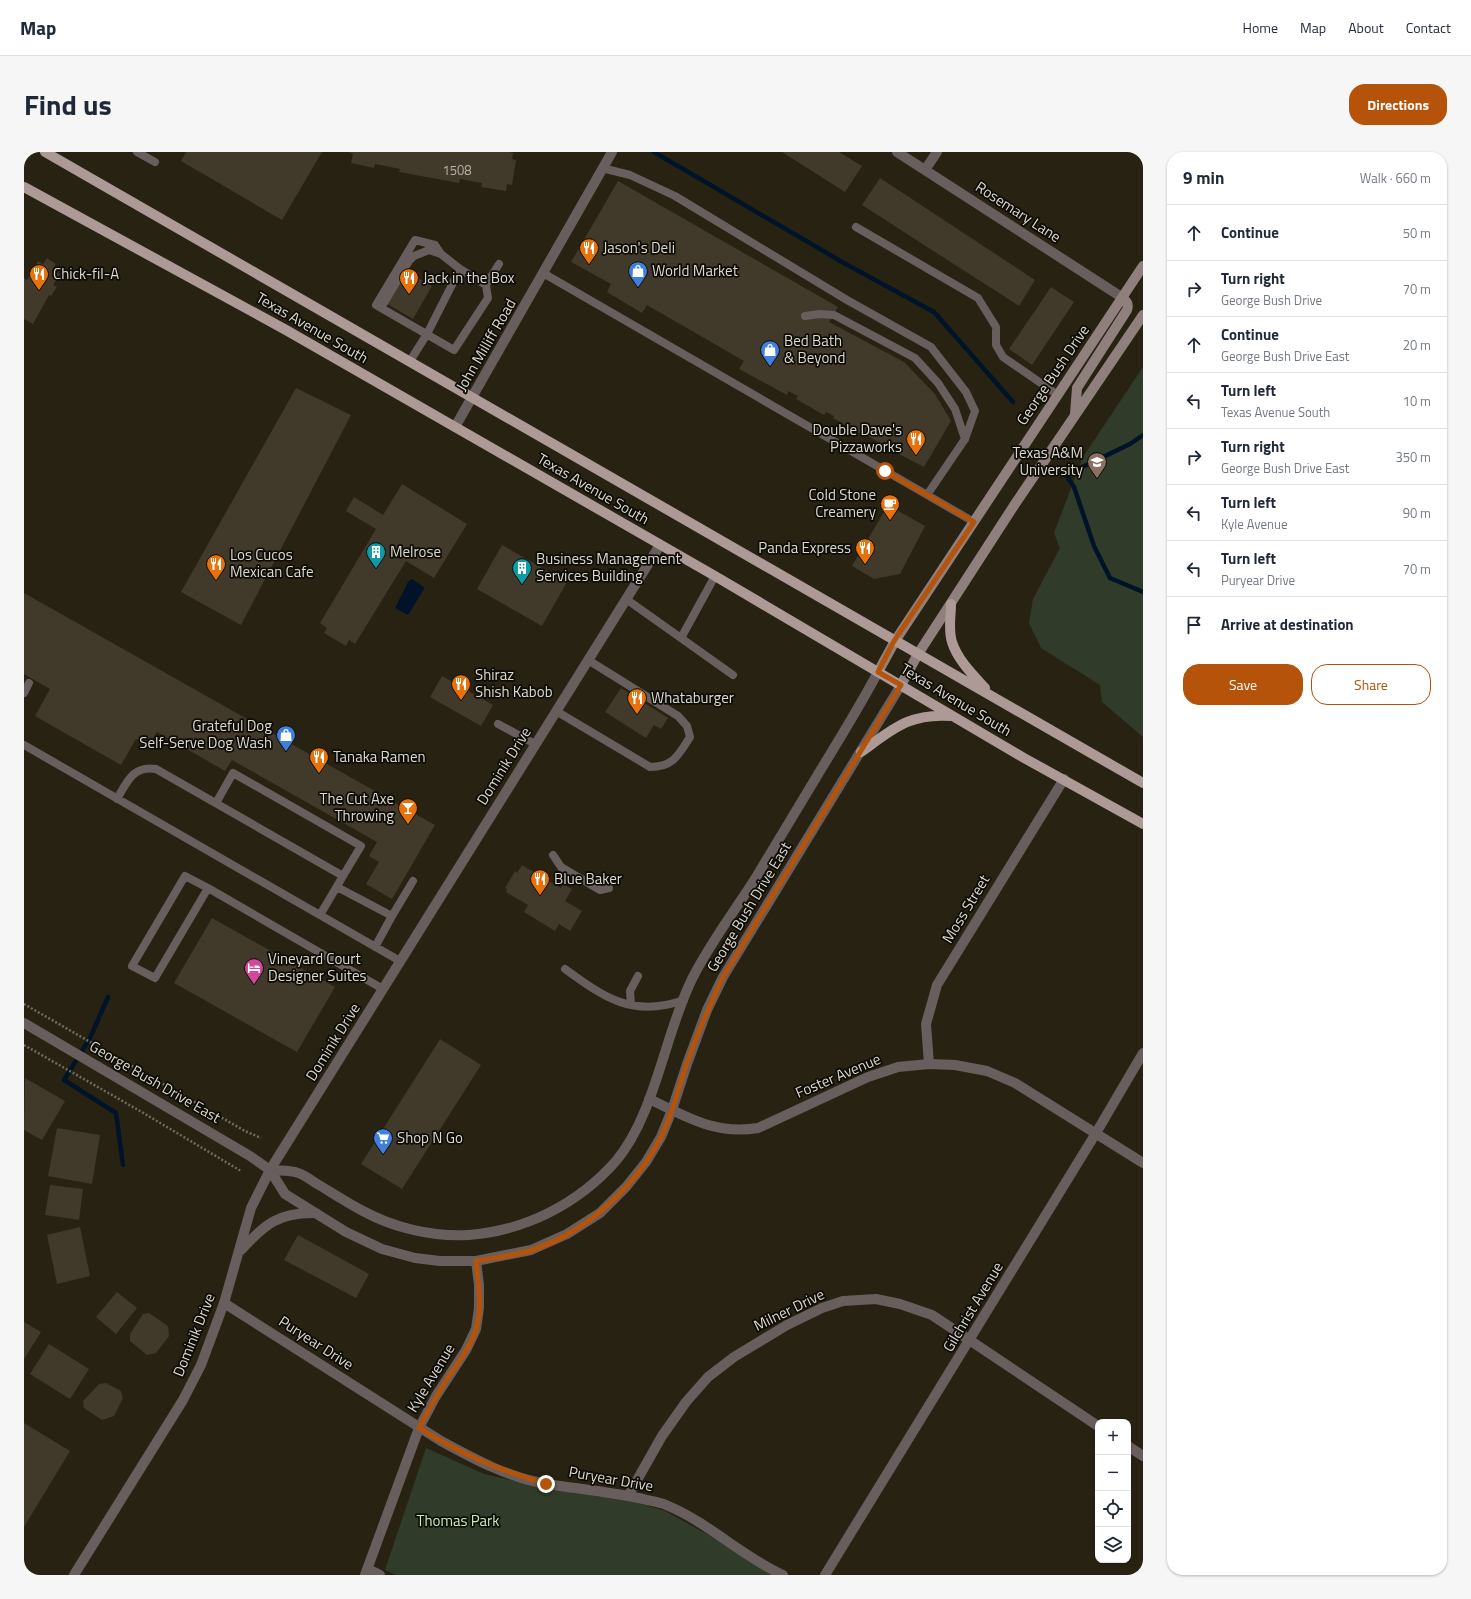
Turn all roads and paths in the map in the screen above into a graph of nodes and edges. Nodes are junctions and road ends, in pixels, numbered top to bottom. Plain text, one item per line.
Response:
1 (45, 152) edge
2 (138, 152) edge
3 (897, 152) edge
4 (937, 152) edge
5 (607, 160) edge
6 (155, 162) dead end
7 (925, 170) junction
8 (24, 187) edge
9 (856, 227) dead end
10 (441, 254) junction
11 (499, 264) dead end
12 (1143, 266) edge
13 (460, 269) junction
14 (543, 273) junction
15 (486, 286) junction
16 (1123, 298) junction
17 (381, 308) junction
18 (1143, 315) edge
19 (805, 316) dead end
20 (427, 334) junction
21 (410, 361) junction
22 (1058, 395) junction
23 (473, 397) junction
24 (1075, 416) junction
25 (456, 428) junction
26 (965, 439) junction
27 (927, 495) junction
28 (974, 522) junction
29 (660, 545) junction
30 (715, 576) junction
31 (626, 599) junction
32 (951, 604) junction
33 (680, 638) junction
34 (894, 641) junction
35 (918, 654) junction
36 (588, 660) junction
37 (878, 672) junction
38 (733, 675) dead end
39 (29, 683) dead end
40 (901, 685) junction
41 (24, 693) edge
42 (991, 694) junction
43 (556, 711) junction
44 (953, 716) junction
45 (498, 724) dead end
46 (535, 744) junction
47 (24, 745) edge
48 (861, 752) junction
49 (1064, 779) junction
50 (1143, 783) edge
51 (117, 799) junction
52 (216, 803) junction
53 (1143, 824) edge
54 (553, 855) dead end
55 (343, 876) junction
56 (413, 882) dead end
57 (337, 887) junction
58 (208, 888) junction
59 (609, 888) dead end
60 (320, 915) junction
61 (392, 916) junction
62 (375, 947) junction
63 (400, 961) junction
64 (565, 969) dead end
65 (638, 976) dead end
66 (383, 989) junction
67 (684, 1000) junction
68 (24, 1004) edge
69 (631, 1005) junction
70 (24, 1023) edge
71 (24, 1045) edge
72 (1143, 1053) edge
73 (929, 1064) junction
74 (649, 1099) junction
75 (672, 1110) junction
76 (1096, 1133) junction
77 (261, 1138) dead end
78 (1143, 1163) edge
79 (270, 1170) junction
80 (241, 1171) dead end
81 (316, 1213) junction
82 (239, 1251) junction
83 (476, 1261) junction
84 (224, 1303) junction
85 (970, 1340) junction
86 (1095, 1424) edge
87 (419, 1428) junction
88 (1131, 1448) edge
89 (1143, 1456) edge
90 (628, 1496) junction
91 (366, 1572) edge
92 (74, 1575) edge
93 (380, 1575) edge
94 (783, 1575) edge
95 (825, 1575) edge

1 - 21 main road, Texas Avenue South
2 - 6 lane
3 - 7 street, Rosemary Lane
4 - 7 street
5 - 14 street, John Milliff Road
5 - 26 lane
7 - 16 street, Rosemary Lane
8 - 25 main road, Texas Avenue South
9 - 22 lane
10 - 13 lane
10 - 17 lane
10 - 17 lane
11 - 15 lane
12 - 16 main road, George Bush Drive
13 - 15 lane
13 - 20 lane
14 - 23 street, John Milliff Road
14 - 27 lane
15 - 20 lane
16 - 22 main road, George Bush Drive
16 - 24 main road
17 - 20 lane
18 - 24 main road
19 - 26 lane
20 - 21 lane
21 - 23 main road, Texas Avenue South
22 - 28 main road, George Bush Drive
23 - 25 street, John Milliff Road
23 - 34 main road, Texas Avenue South
24 - 32 main road
25 - 29 main road, Texas Avenue South
26 - 27 lane
27 - 28 lane
28 - 34 main road, George Bush Drive
29 - 30 main road, Texas Avenue South
29 - 31 street, Dominik Drive
30 - 33 lane
30 - 37 main road, Texas Avenue South
31 - 33 lane
31 - 36 street, Dominik Drive
32 - 35 main road
32 - 42 main road
33 - 38 lane
34 - 35 main road, Texas Avenue South
34 - 37 main road, George Bush Drive East
35 - 40 main road, George Bush Drive East
35 - 42 main road, Texas Avenue South
36 - 43 street, Dominik Drive
36 - 43 lane
37 - 40 main road, Texas Avenue South
37 - 67 street, George Bush Drive East
39 - 41 lane
40 - 44 main road, Texas Avenue South
40 - 48 street, George Bush Drive East
42 - 50 main road, Texas Avenue South
43 - 46 street, Dominik Drive
44 - 48 main road
44 - 49 main road, Texas Avenue South
45 - 46 lane
46 - 63 street, Dominik Drive
47 - 51 lane
48 - 75 street, George Bush Drive East
49 - 53 main road, Texas Avenue South
49 - 73 street, Moss Street
51 - 52 lane
51 - 60 lane
52 - 55 lane
52 - 55 lane
54 - 59 lane
55 - 57 lane
56 - 61 lane
57 - 60 lane
57 - 61 lane
58 - 58 lane
58 - 66 lane
60 - 62 lane
61 - 62 lane
62 - 63 lane
63 - 66 street, Dominik Drive
64 - 69 lane
65 - 69 lane
66 - 79 street, Dominik Drive
67 - 69 lane
67 - 74 street, George Bush Drive East
68 - 77 path
70 - 79 street, George Bush Drive East
71 - 80 path
72 - 76 street, Gilchrist Avenue
73 - 75 street, Foster Avenue
73 - 76 street, Foster Avenue
74 - 75 street, Foster Avenue
74 - 79 street, George Bush Drive East
75 - 83 street, George Bush Drive East
76 - 78 street, Foster Avenue
76 - 85 street, Gilchrist Avenue
79 - 81 street, George Bush Drive East
79 - 82 street, Dominik Drive
81 - 82 street
81 - 83 street, George Bush Drive East
82 - 84 street, Dominik Drive
83 - 87 street, Kyle Avenue
84 - 87 street, Puryear Drive
84 - 92 street, Dominik Drive
85 - 86 street, Milner Drive
85 - 90 street, Milner Drive
85 - 95 street, Gilchrist Avenue
87 - 90 street, Puryear Drive
87 - 91 street, Kyle Avenue
88 - 89 street
90 - 94 street, Puryear Drive
91 - 93 street

